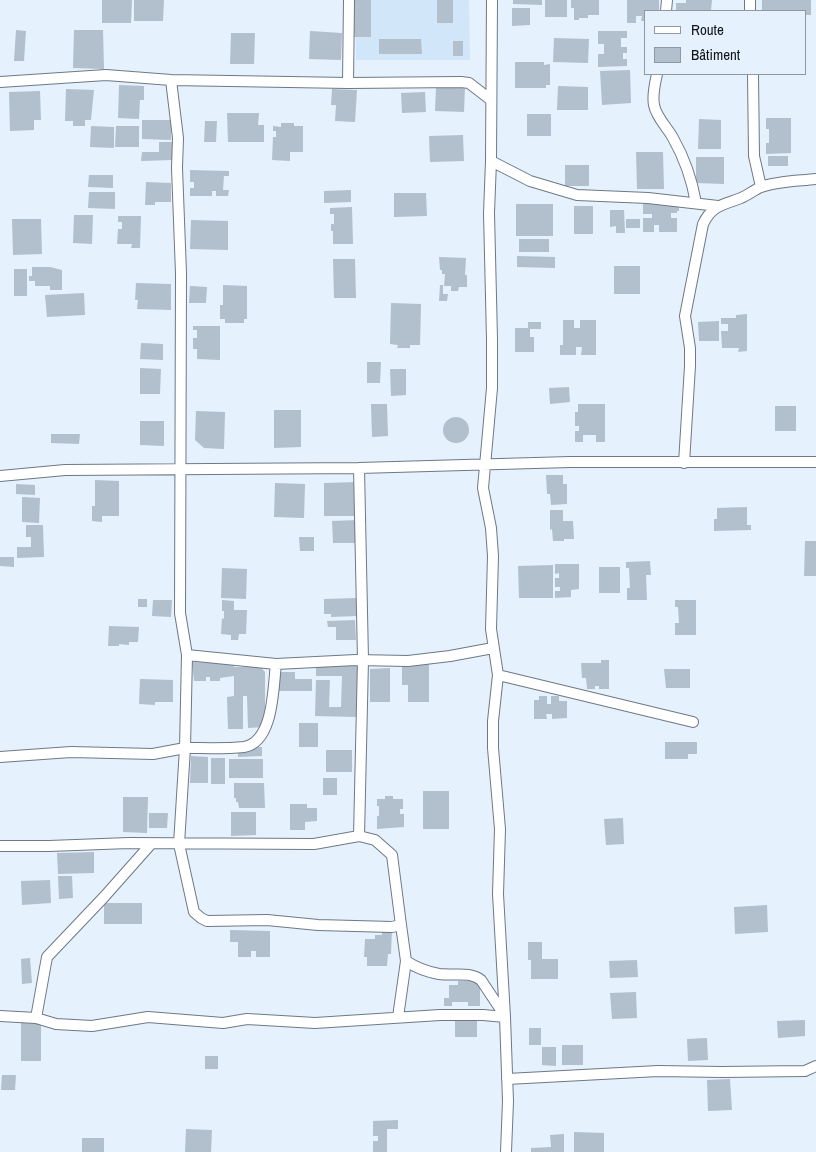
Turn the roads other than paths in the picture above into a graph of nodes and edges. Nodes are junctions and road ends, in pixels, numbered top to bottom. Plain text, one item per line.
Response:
1 (349, 0) edge
2 (492, 0) edge
3 (657, 75) edge
4 (753, 75) edge
5 (172, 80) junction
6 (0, 82) edge
7 (348, 83) junction
8 (491, 100) junction
9 (491, 161) junction
10 (816, 179) edge
11 (761, 187) junction
12 (696, 203) junction
13 (718, 206) junction
14 (816, 462) edge
15 (684, 463) junction
16 (484, 465) junction
17 (359, 468) junction
18 (179, 469) junction
19 (0, 476) edge
20 (493, 648) junction
21 (187, 656) junction
22 (363, 660) junction
23 (276, 664) junction
24 (498, 675) junction
25 (693, 722) dead end
26 (185, 748) junction
27 (0, 757) edge
28 (359, 836) junction
29 (150, 844) junction
30 (179, 844) junction
31 (0, 846) edge
32 (401, 925) junction
33 (406, 961) junction
34 (0, 1016) edge
35 (398, 1017) junction
36 (505, 1017) junction
37 (36, 1018) junction
38 (816, 1066) edge
39 (507, 1079) junction
40 (506, 1152) edge

1 - 7 street
2 - 8 street
3 - 12 street
4 - 11 street
5 - 6 street
5 - 7 street
5 - 18 street
7 - 8 street
8 - 9 street
9 - 12 street
9 - 16 street
10 - 11 street
11 - 13 street
12 - 13 street
13 - 15 street
14 - 15 street
15 - 16 street
16 - 17 street
16 - 20 street
17 - 18 street
17 - 22 street
18 - 19 street
18 - 21 street
20 - 22 street
20 - 24 street
21 - 23 street
21 - 26 street
22 - 23 street
22 - 28 street
23 - 26 street
24 - 25 street
24 - 36 street
26 - 27 street
26 - 30 street
28 - 30 street
28 - 32 street
29 - 30 street
29 - 31 street
29 - 37 street
30 - 32 street
32 - 33 street
33 - 35 street
33 - 36 street
34 - 37 street
35 - 36 street
35 - 37 street
36 - 39 street
38 - 39 street
39 - 40 street

